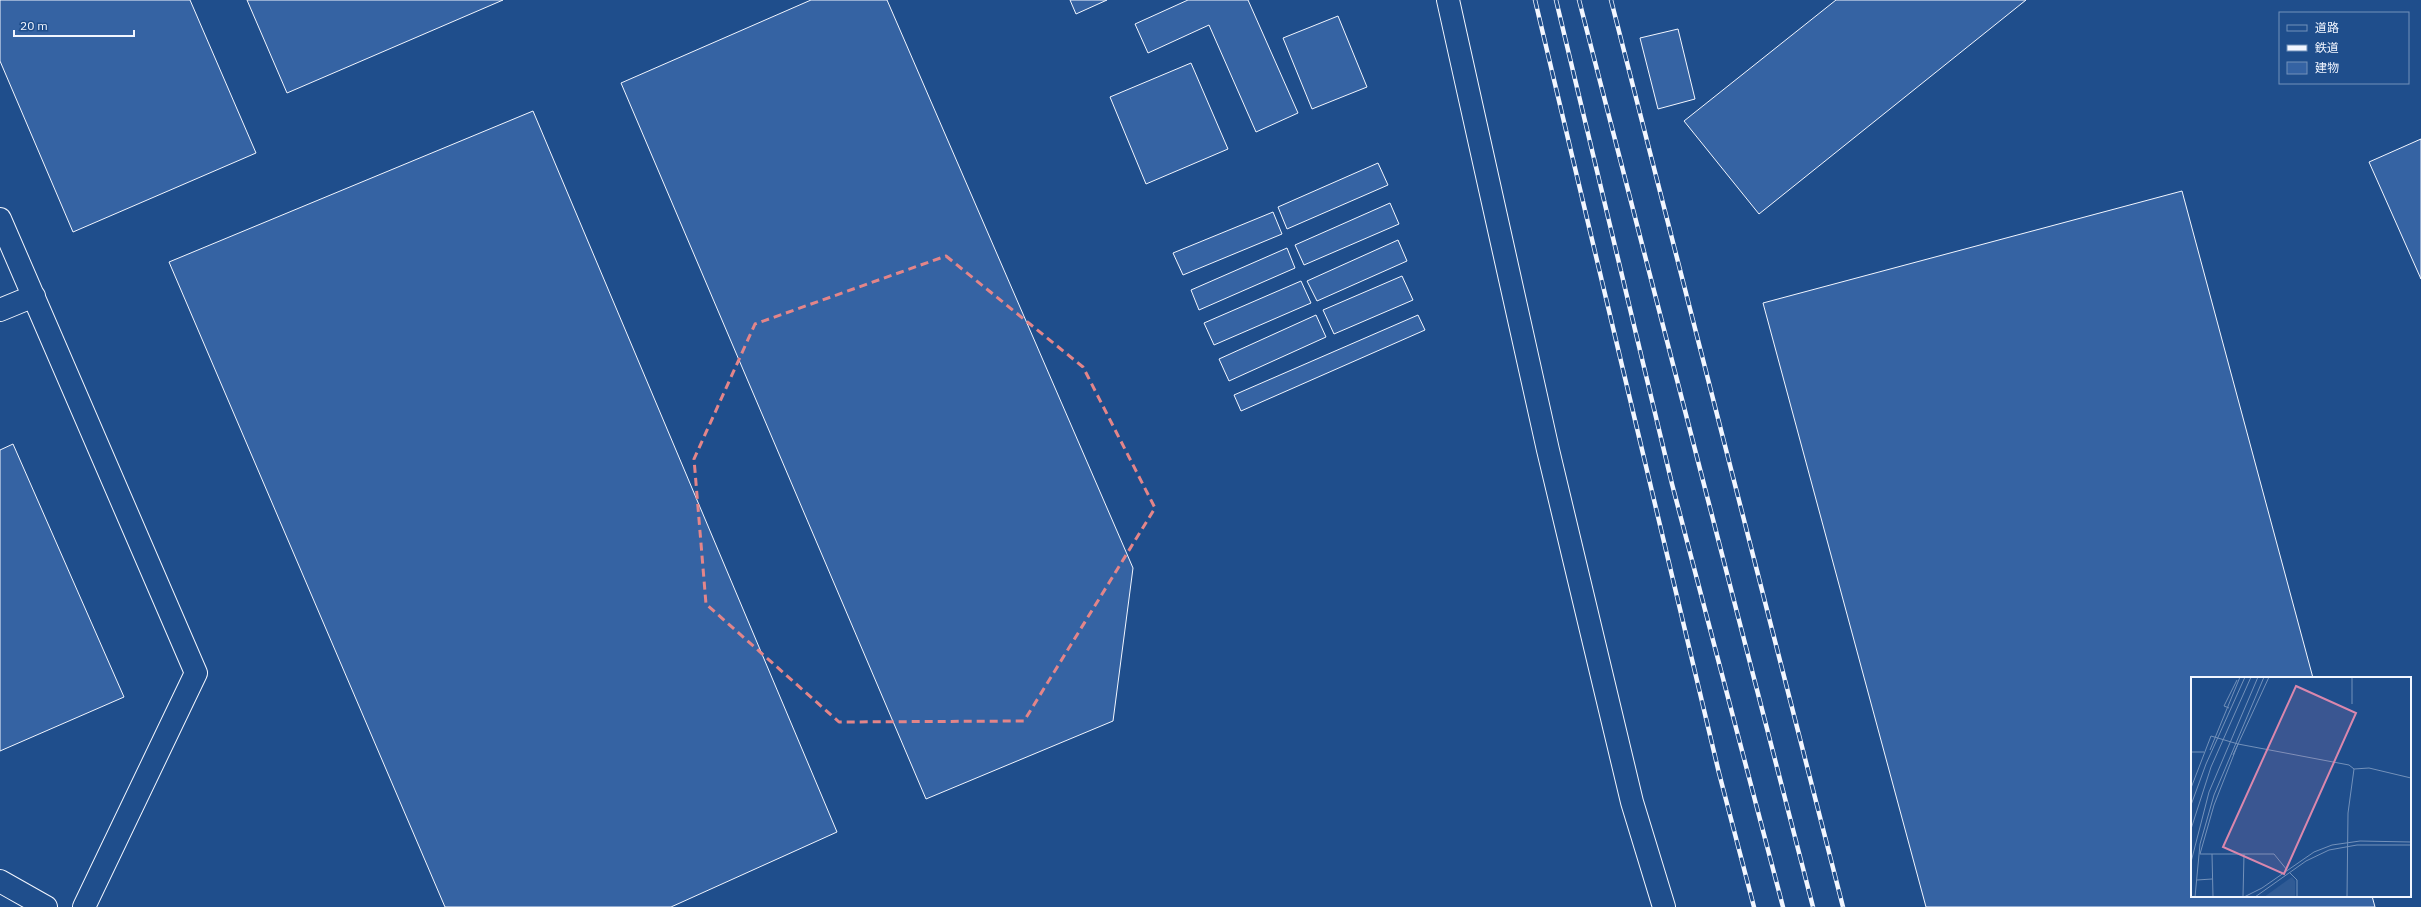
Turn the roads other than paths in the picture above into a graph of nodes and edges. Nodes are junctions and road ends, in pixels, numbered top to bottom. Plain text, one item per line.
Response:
1 (1448, 0) edge
2 (0, 219) edge
3 (34, 296) junction
4 (0, 310) edge
5 (0, 881) edge
6 (46, 907) edge
7 (84, 907) edge
8 (1664, 907) edge

1 - 8 street
2 - 3 street
3 - 4 street
3 - 7 street
5 - 6 street

